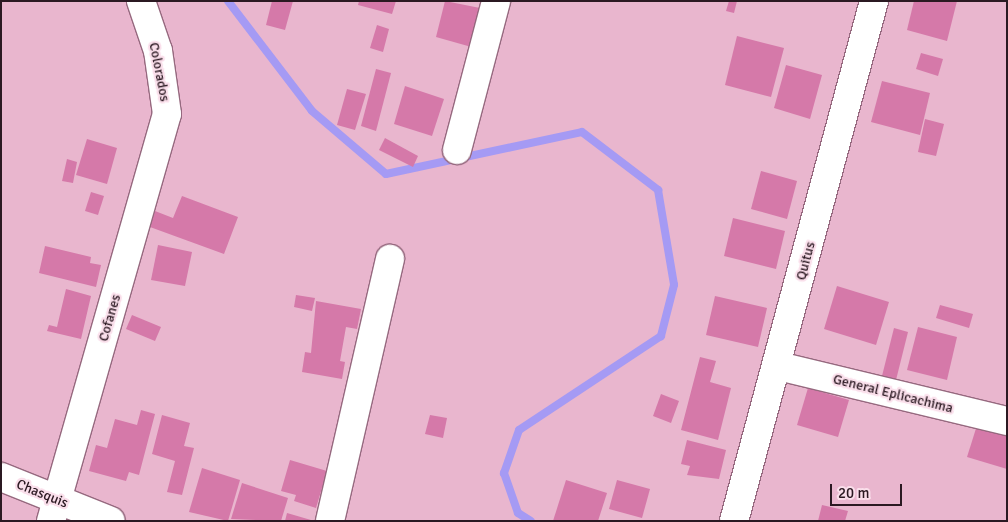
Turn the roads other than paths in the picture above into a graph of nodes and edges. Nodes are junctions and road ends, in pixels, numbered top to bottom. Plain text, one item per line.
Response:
1 (140, 1) edge
2 (496, 1) edge
3 (874, 1) edge
4 (167, 114) joint
5 (457, 150) dead end
6 (390, 259) dead end
7 (778, 366) junction
8 (1007, 421) edge
9 (1, 478) edge
10 (54, 511) edge
11 (111, 521) edge
12 (330, 521) edge
13 (734, 521) edge

1 - 4 street, Colorados
2 - 5 street
3 - 7 street, Quitus
4 - 10 street, Cofanes
6 - 12 street
7 - 8 street, General Eplicachima
7 - 13 street, Quitus
9 - 10 street, Chasquis
10 - 11 street, Chasquis

